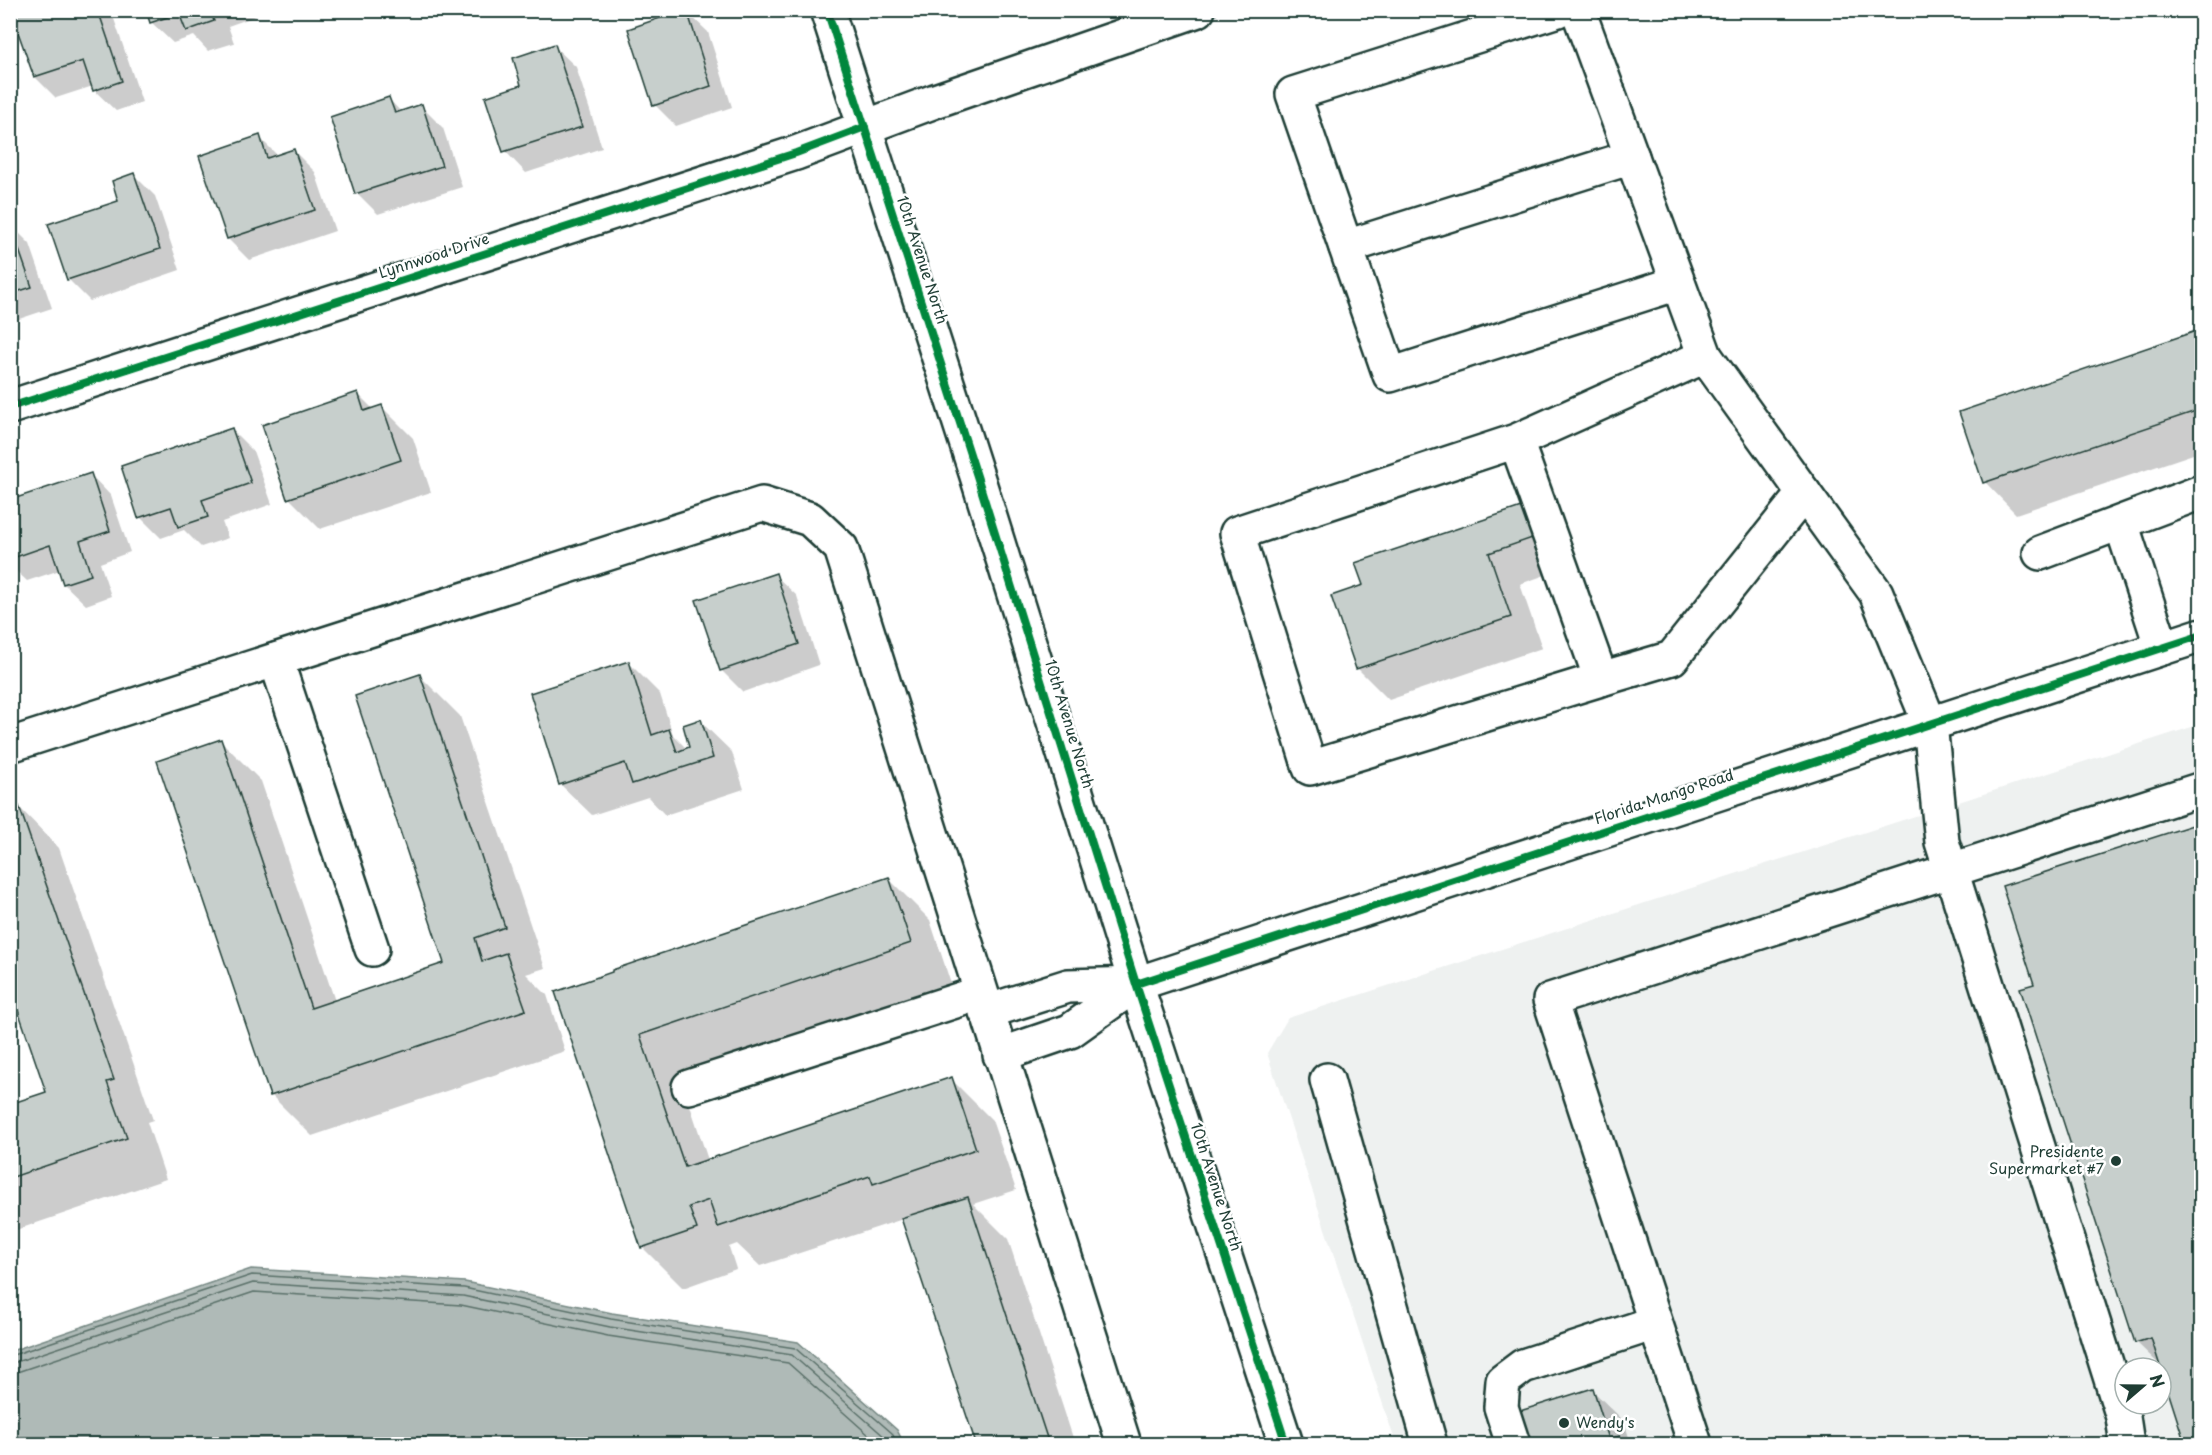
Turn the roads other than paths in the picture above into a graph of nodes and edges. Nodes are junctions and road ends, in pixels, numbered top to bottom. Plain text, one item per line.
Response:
1 (827, 10) edge
2 (1558, 10) edge
3 (1578, 10) edge
4 (1190, 12) edge
5 (865, 127) junction
6 (1632, 157) junction
7 (1346, 247) junction
8 (1678, 283) junction
9 (1705, 356) junction
10 (10, 407) edge
11 (1516, 441) junction
12 (2201, 492) edge
13 (1804, 493) junction
14 (2121, 523) junction
15 (2040, 553) dead end
16 (2202, 635) edge
17 (2162, 648) junction
18 (276, 660) junction
19 (1601, 679) junction
20 (1930, 724) junction
21 (10, 745) edge
22 (2202, 789) edge
23 (1951, 871) junction
24 (372, 949) dead end
25 (1136, 984) junction
26 (983, 1002) junction
27 (1000, 1055) junction
28 (1327, 1080) dead end
29 (690, 1087) dead end
30 (1656, 1323) junction
31 (1124, 1444) edge
32 (1286, 1444) edge
33 (1430, 1444) edge
34 (1513, 1444) edge
35 (1695, 1444) edge
36 (2127, 1444) edge

1 - 5 street, 10th Avenue North
2 - 7 street
3 - 6 street
4 - 5 street, Lynnwood Drive
5 - 10 street, Lynnwood Drive
5 - 25 street, 10th Avenue North
6 - 7 street
6 - 8 street
7 - 8 street
8 - 9 street
9 - 11 street
9 - 13 street
11 - 19 street
11 - 19 street
12 - 14 street
13 - 19 street
13 - 20 street
14 - 15 street
14 - 17 street
16 - 17 street, Florida Mango Road
17 - 20 street, Florida Mango Road
18 - 21 street
18 - 24 street
18 - 26 street
20 - 23 street
20 - 25 street, Florida Mango Road
22 - 23 street
23 - 30 street
23 - 36 street
25 - 26 street
25 - 27 street
25 - 32 street, 10th Avenue North
26 - 27 street
26 - 29 street
27 - 31 street
28 - 33 street
30 - 34 street
30 - 35 street

